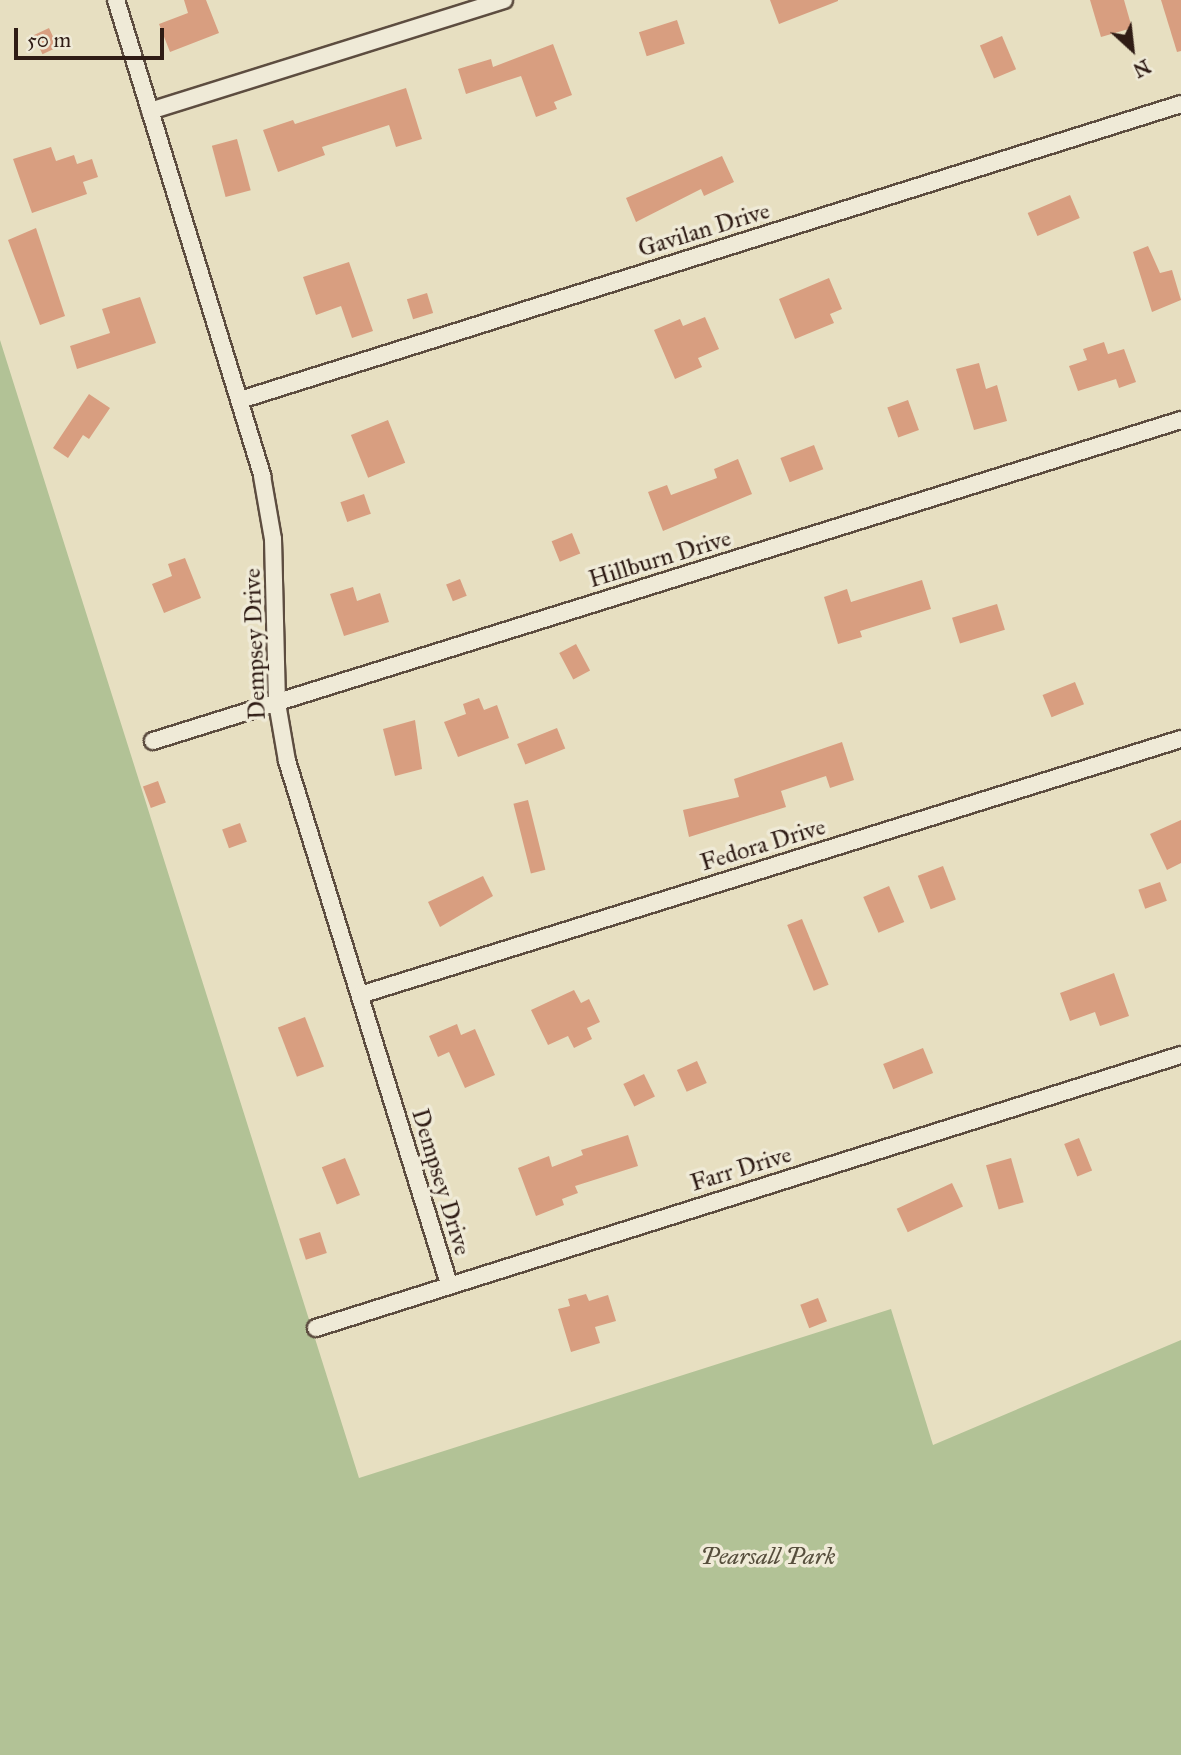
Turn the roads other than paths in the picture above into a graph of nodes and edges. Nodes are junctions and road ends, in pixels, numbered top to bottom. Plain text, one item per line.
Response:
1 (116, 0) edge
2 (504, 0) edge
3 (1181, 104) edge
4 (150, 111) junction
5 (240, 400) junction
6 (1181, 420) edge
7 (278, 703) junction
8 (1181, 739) edge
9 (153, 741) dead end
10 (359, 995) junction
11 (1181, 1055) edge
12 (449, 1284) junction
13 (316, 1328) dead end

1 - 4 street, Dempsey Drive
2 - 4 street
3 - 5 street, Gavilan Drive
4 - 5 street, Dempsey Drive
5 - 7 street, Dempsey Drive
6 - 7 street, Hillburn Drive
7 - 9 street, Hillburn Drive
7 - 10 street, Dempsey Drive
8 - 10 street, Fedora Drive
10 - 12 street, Dempsey Drive
11 - 12 street, Farr Drive
12 - 13 street, Farr Drive

